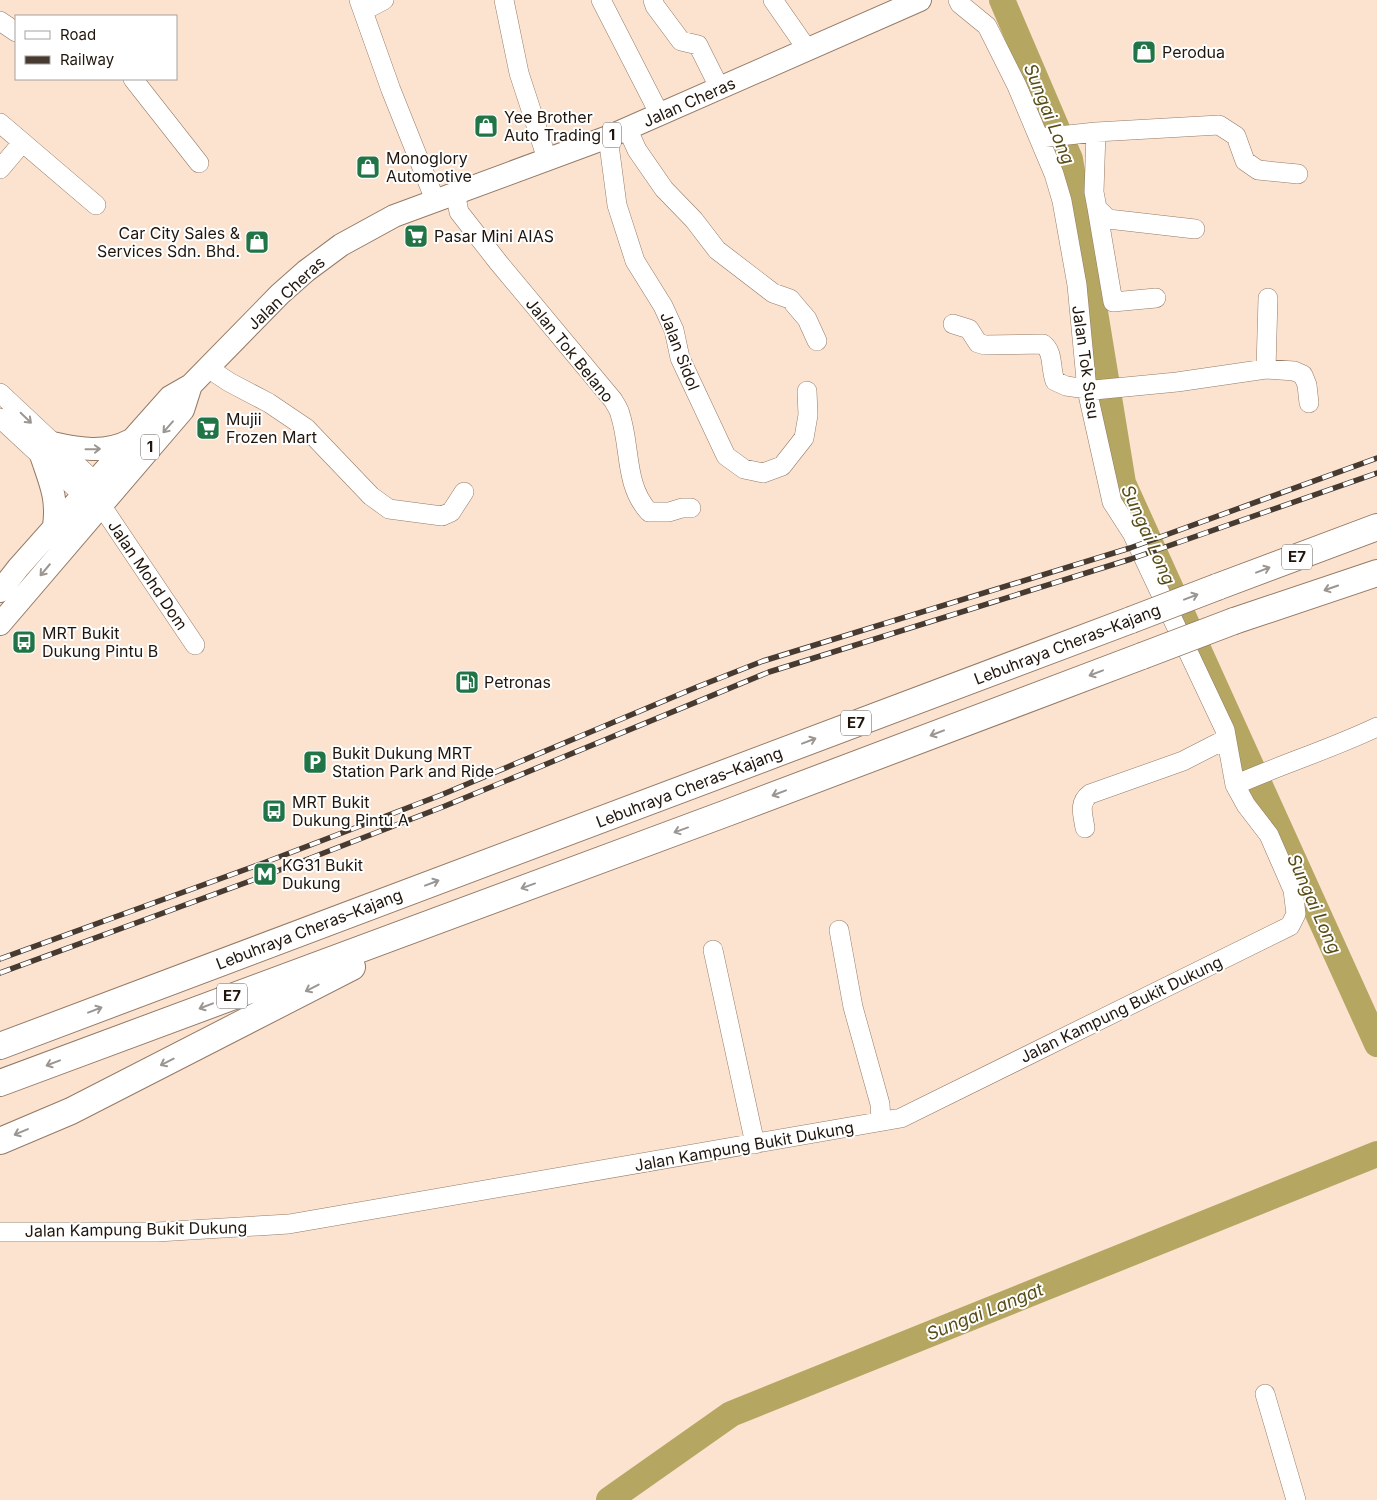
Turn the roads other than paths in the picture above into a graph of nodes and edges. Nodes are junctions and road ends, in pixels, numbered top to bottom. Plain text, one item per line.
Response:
1 (384, 0) edge
2 (504, 0) edge
3 (601, 0) edge
4 (653, 0) edge
5 (773, 0) edge
6 (920, 0) edge
7 (958, 0) edge
8 (361, 5) edge
9 (0, 21) edge
10 (15, 31) edge
11 (807, 49) junction
12 (134, 80) edge
13 (720, 89) junction
14 (660, 115) junction
15 (0, 123) edge
16 (618, 132) junction
17 (1092, 132) junction
18 (1045, 137) junction
19 (22, 143) junction
20 (547, 159) junction
21 (199, 163) dead end
22 (0, 169) edge
23 (1298, 174) dead end
24 (445, 196) junction
25 (96, 205) dead end
26 (1097, 208) junction
27 (1194, 229) dead end
28 (1156, 298) dead end
29 (1268, 298) dead end
30 (953, 324) dead end
31 (817, 341) dead end
32 (208, 368) junction
33 (1266, 369) junction
34 (191, 385) junction
35 (1090, 390) junction
36 (807, 391) dead end
37 (0, 393) edge
38 (1310, 403) dead end
39 (0, 418) edge
40 (132, 439) junction
41 (47, 449) junction
42 (464, 492) dead end
43 (93, 494) junction
44 (691, 508) dead end
45 (54, 526) junction
46 (1377, 527) edge
47 (1377, 573) edge
48 (0, 591) edge
49 (0, 624) edge
50 (195, 645) dead end
51 (1377, 727) edge
52 (1226, 739) junction
53 (1240, 783) junction
54 (1085, 828) dead end
55 (464, 910) junction
56 (839, 930) dead end
57 (713, 950) dead end
58 (0, 1046) edge
59 (0, 1083) edge
60 (881, 1121) junction
61 (0, 1140) edge
62 (755, 1144) junction
63 (0, 1232) edge
64 (1265, 1394) dead end
65 (1296, 1500) edge

1 - 8 street
2 - 20 street
3 - 14 street
4 - 13 street
5 - 11 street
6 - 11 main road, Jalan Cheras / 1
7 - 18 street, Jalan Tok Susu
8 - 24 street
9 - 10 street
11 - 13 main road, Jalan Cheras / 1
12 - 21 street
13 - 14 main road, Jalan Cheras / 1
14 - 16 main road, Jalan Cheras / 1
15 - 19 street
16 - 20 main road, Jalan Cheras / 1
16 - 31 street
16 - 36 street, Jalan Sidol
17 - 18 street
17 - 23 street
17 - 26 street
18 - 35 street, Jalan Tok Susu
19 - 22 street
19 - 25 street
20 - 24 main road, Jalan Cheras / 1
24 - 32 main road, Jalan Cheras / 1
24 - 44 street, Jalan Tok Belano
26 - 27 street
26 - 28 street
29 - 33 street
30 - 35 street
32 - 34 main road, Jalan Cheras / 1
32 - 42 street
33 - 35 street
33 - 38 street
34 - 40 main road, Jalan Cheras / 1
34 -> 43 main road, Jalan Cheras / 1
35 - 52 street, Jalan Tok Susu
37 -> 41 street
39 - 41 street
41 -> 40 main road
40 - 43 main road, Jalan Cheras / 1
41 - 43 street, Jalan Mohd Dom
41 - 45 main road
43 - 45 main road, Jalan Cheras / 1
43 -> 49 main road, Jalan Cheras / 1
43 - 50 street, Jalan Mohd Dom
45 - 48 main road, Jalan Cheras / 1
58 -> 46 highway, Lebuhraya Cheras–Kajang / E7, bridge
47 -> 55 highway, E7, bridge
51 - 53 street
52 - 53 street, Jalan Tok Susu
52 - 54 street
53 - 60 street, Jalan Kampung Bukit Dukung
55 -> 59 highway, E7
55 -> 61 highway
56 - 60 street
57 - 62 street
60 - 62 street, Jalan Kampung Bukit Dukung
62 - 63 street, Jalan Kampung Bukit Dukung
64 - 65 street

